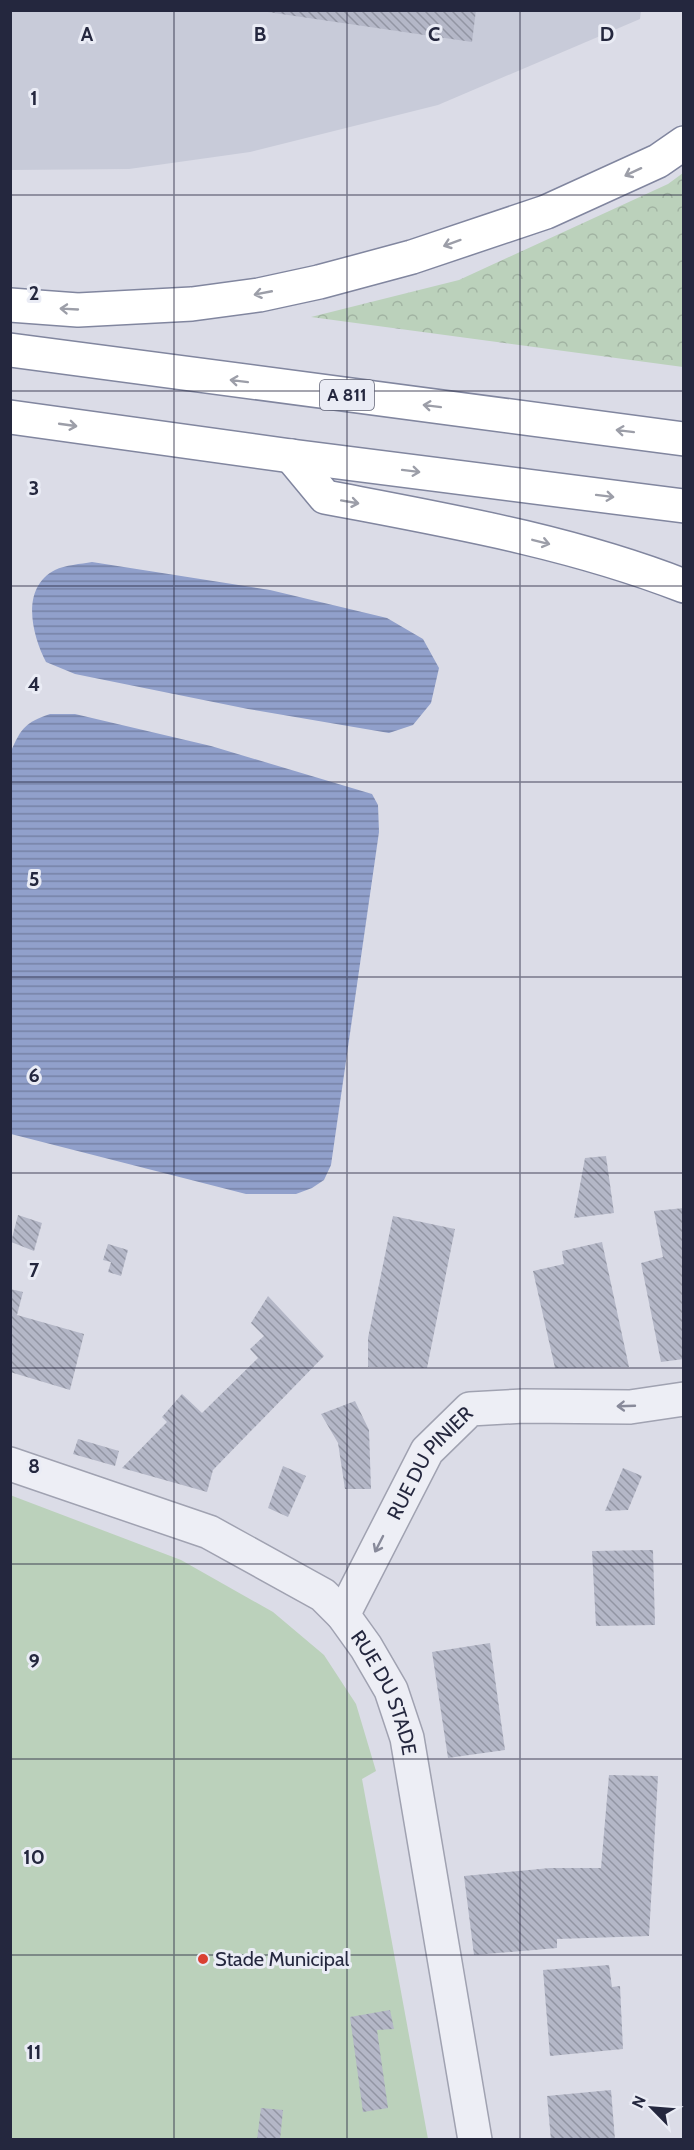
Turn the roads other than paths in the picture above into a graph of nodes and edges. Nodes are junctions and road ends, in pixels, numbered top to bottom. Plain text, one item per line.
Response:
1 (684, 143) edge
2 (10, 305) edge
3 (10, 350) edge
4 (10, 417) edge
5 (684, 439) edge
6 (291, 456) junction
7 (684, 506) edge
8 (684, 586) edge
9 (684, 1399) edge
10 (10, 1464) edge
11 (343, 1615) junction
12 (475, 2139) edge

1 -> 2 highway
5 -> 3 highway, A 811
4 -> 6 highway
6 -> 7 highway
6 -> 8 highway
9 -> 11 street, RUE DU PINIER
10 - 11 street, RUE DU STADE
11 - 12 street, RUE DU STADE

